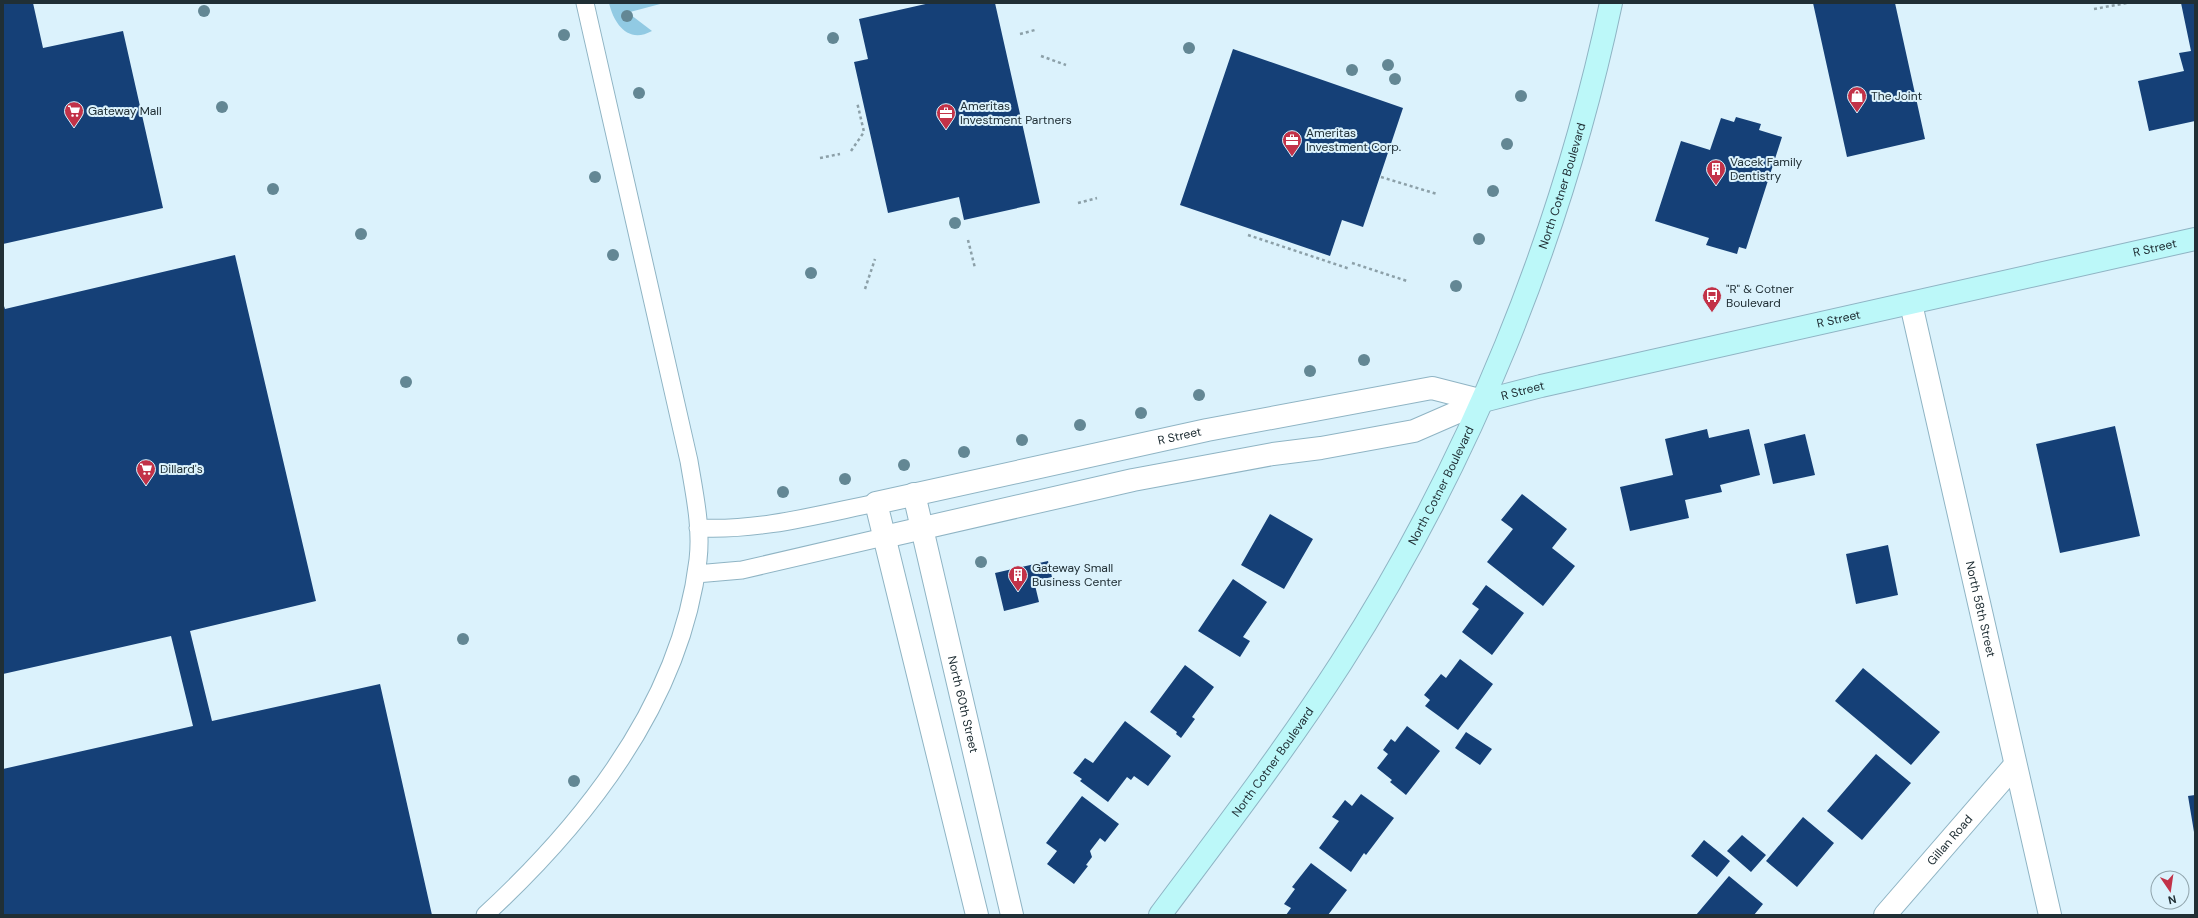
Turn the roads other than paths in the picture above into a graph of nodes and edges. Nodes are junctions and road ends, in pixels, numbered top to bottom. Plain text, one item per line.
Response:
1 (585, 3) edge
2 (1611, 3) edge
3 (2195, 239) edge
4 (1911, 304) junction
5 (1483, 401) junction
6 (914, 494) junction
7 (876, 503) junction
8 (698, 528) junction
9 (922, 529) junction
10 (884, 537) junction
11 (696, 574) junction
12 (2015, 765) junction
13 (485, 915) edge
14 (977, 915) edge
15 (1012, 915) edge
16 (1160, 915) edge
17 (1885, 915) edge
18 (2050, 915) edge

1 - 8 lane
2 - 5 main road, North Cotner Boulevard
3 - 4 main road, R Street
4 - 5 main road, R Street
4 - 12 street, North 58th Street
5 - 6 street, R Street
5 - 9 street, R Street
5 - 16 main road, North Cotner Boulevard
6 - 7 street, R Street
6 - 9 street, North 60th Street
7 - 8 lane
7 - 10 street
8 - 11 lane
9 - 10 street, R Street
9 - 15 street, North 60th Street
10 - 11 lane
10 - 14 street
11 - 13 lane
12 - 17 street, Gillan Road
12 - 18 street, North 58th Street

